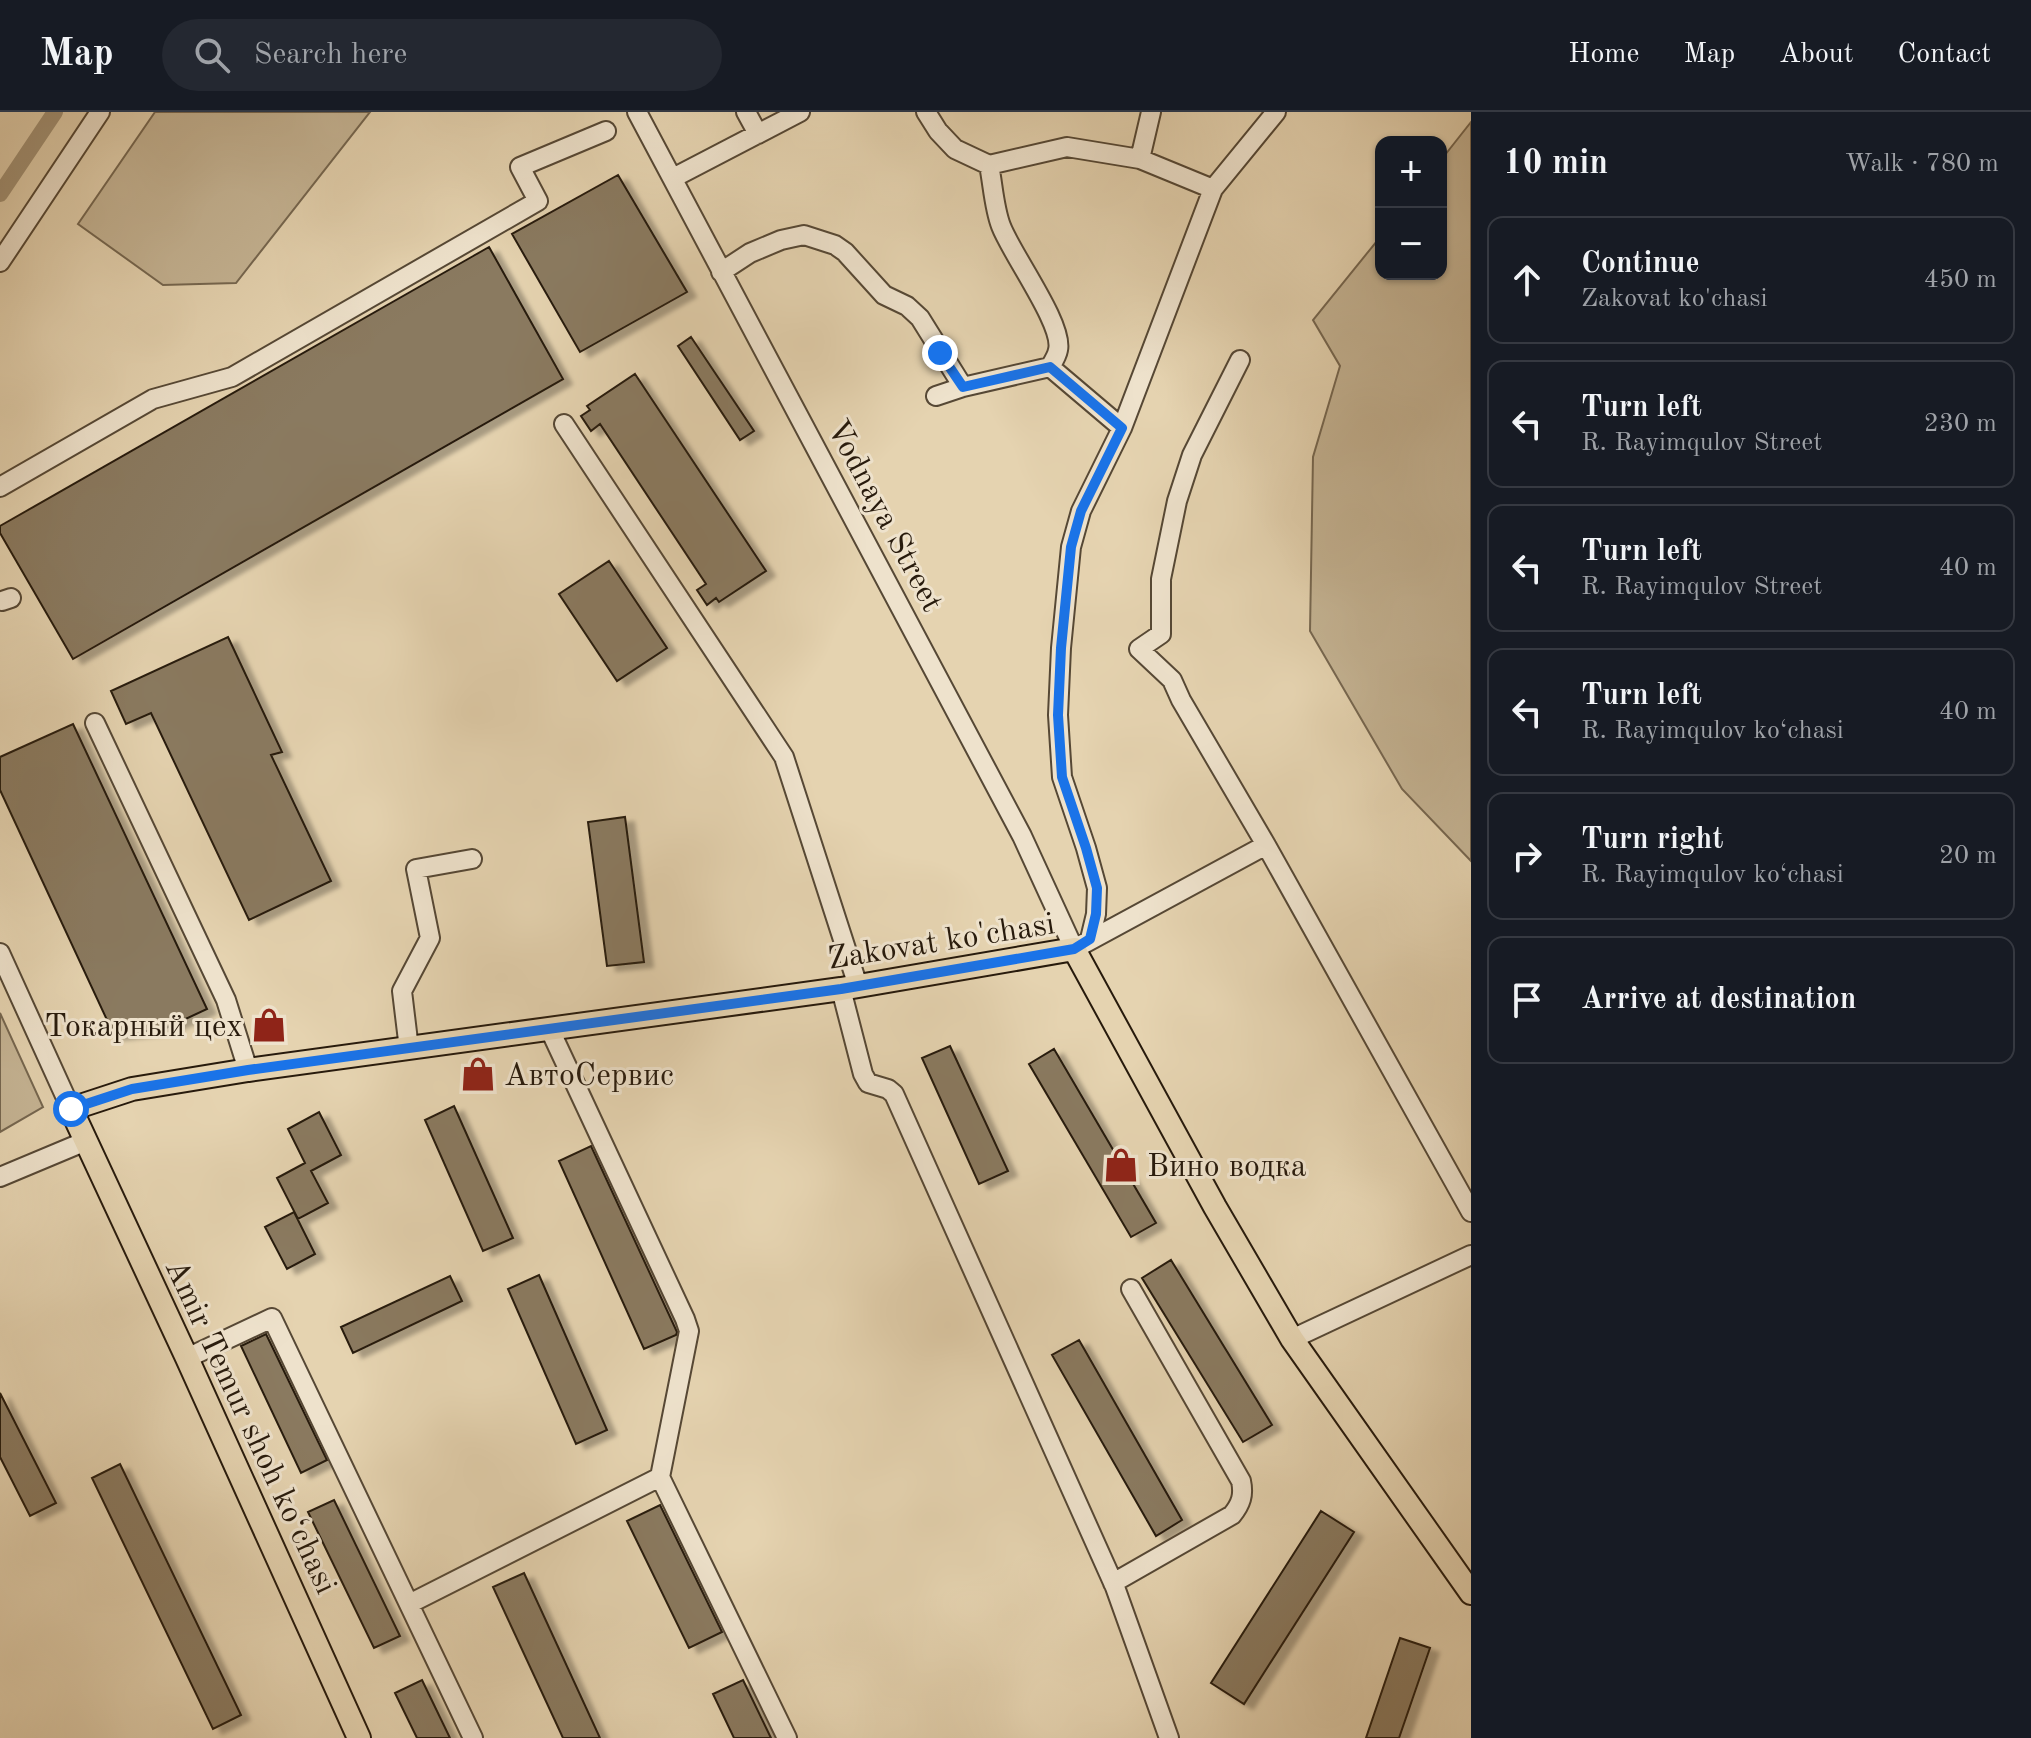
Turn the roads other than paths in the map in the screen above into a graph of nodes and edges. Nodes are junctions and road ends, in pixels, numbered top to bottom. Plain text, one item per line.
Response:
1 (100, 112) edge
2 (637, 112) edge
3 (746, 112) edge
4 (926, 112) edge
5 (1151, 112) edge
6 (1276, 112) edge
7 (799, 113) edge
8 (606, 131) dead end
9 (758, 134) junction
10 (1140, 159) junction
11 (989, 165) junction
12 (673, 178) junction
13 (1213, 189) junction
14 (0, 262) edge
15 (721, 272) junction
16 (1240, 360) dead end
17 (1050, 367) junction
18 (963, 387) junction
19 (936, 396) dead end
20 (564, 424) dead end
21 (1122, 428) junction
22 (0, 487) edge
23 (95, 723) dead end
24 (1266, 845) junction
25 (472, 859) dead end
26 (1082, 944) junction
27 (0, 953) edge
28 (850, 988) junction
29 (550, 1030) junction
30 (409, 1049) junction
31 (248, 1070) junction
32 (71, 1109) junction
33 (86, 1141) junction
34 (0, 1177) edge
35 (1471, 1212) edge
36 (1471, 1255) edge
37 (1131, 1289) dead end
38 (1292, 1339) junction
39 (187, 1358) junction
40 (660, 1477) junction
41 (1113, 1583) junction
42 (1471, 1593) edge
43 (409, 1604) junction
44 (359, 1738) edge
45 (473, 1738) edge
46 (787, 1738) edge
47 (1170, 1738) edge

1 - 14 street
2 - 12 street, Vodnaya Street
3 - 9 street
4 - 11 street
5 - 10 street
6 - 13 street
7 - 9 street
8 - 22 street
9 - 12 street
10 - 11 street
10 - 13 street
11 - 17 street
12 - 15 street, Vodnaya Street
13 - 21 street
15 - 18 street
15 - 26 street, Vodnaya Street
16 - 24 street
17 - 18 street
17 - 21 street
18 - 19 street
20 - 28 street
21 - 26 street
23 - 31 street
24 - 26 street
24 - 35 street
25 - 30 street
26 - 28 main road, Zakovat ko'chasi
26 - 38 main road, Zakovat ko'chasi
27 - 32 street
28 - 29 main road, Zakovat ko'chasi
28 - 41 street
29 - 30 main road, Zakovat ko'chasi
29 - 40 street
30 - 31 main road, Zakovat ko'chasi
31 - 32 main road, Zakovat ko'chasi
32 - 33 main road, Amir Temur shoh ko‘chasi
33 - 34 street
33 - 39 main road, Amir Temur shoh ko‘chasi
36 - 38 street
37 - 41 street
38 - 42 main road, Zakovat ko'chasi
39 - 43 street
39 - 44 main road, Amir Temur shoh ko‘chasi
40 - 43 street
40 - 46 street
41 - 47 street
43 - 45 street

